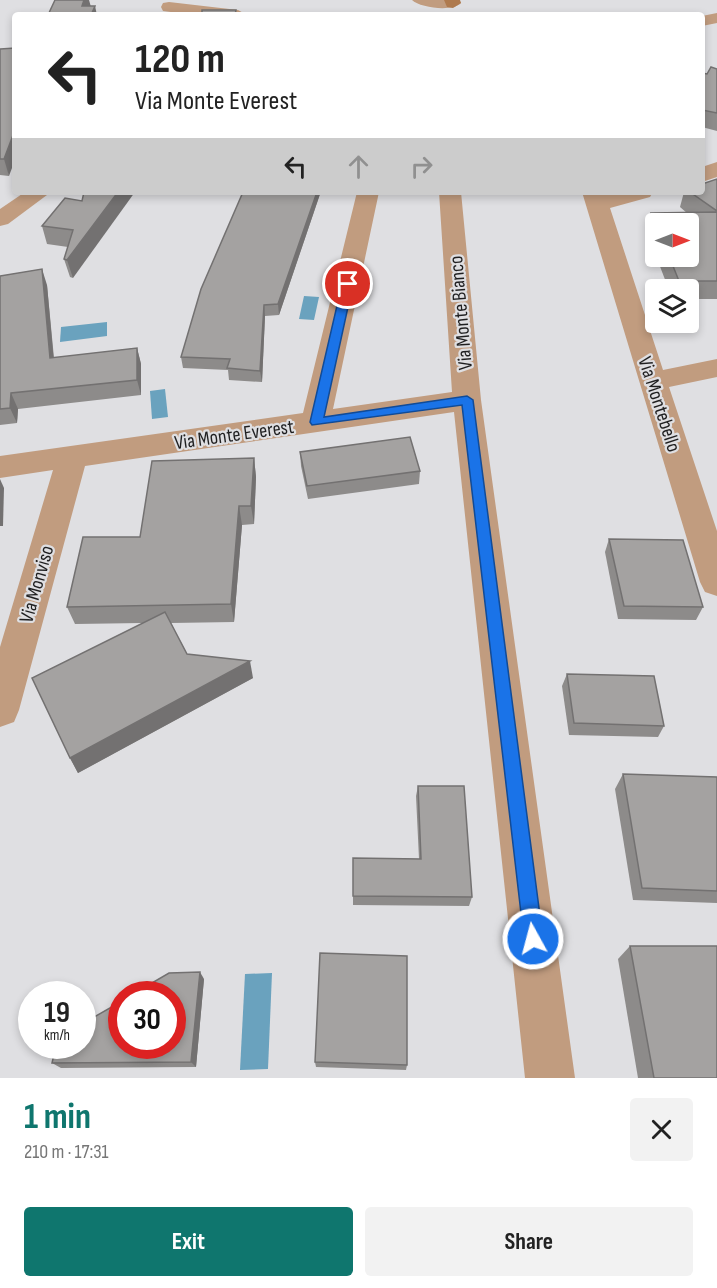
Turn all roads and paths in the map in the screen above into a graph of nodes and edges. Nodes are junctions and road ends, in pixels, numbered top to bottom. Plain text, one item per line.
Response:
1 (420, 0) edge
2 (454, 4) edge
3 (170, 7) edge
4 (212, 12) edge
5 (36, 195) edge
6 (367, 195) edge
7 (450, 195) edge
8 (618, 195) edge
9 (595, 198) edge
10 (0, 219) edge
11 (717, 368) edge
12 (653, 381) junction
13 (467, 400) junction
14 (316, 422) junction
15 (72, 458) junction
16 (0, 467) edge
17 (717, 582) edge
18 (0, 710) edge
19 (550, 1078) edge

1 - 2 street
3 - 4 street
5 - 10 street
6 - 14 street
7 - 13 street, Via Monte Bianco
8 - 9 street
9 - 12 street, Via Montebello
11 - 12 street
12 - 17 street, Via Montebello
13 - 14 street, Via Monte Everest
13 - 19 street, Via Monte Bianco
14 - 15 street, Via Monte Everest
15 - 16 street, Via Monte Everest
15 - 18 street, Via Monviso

